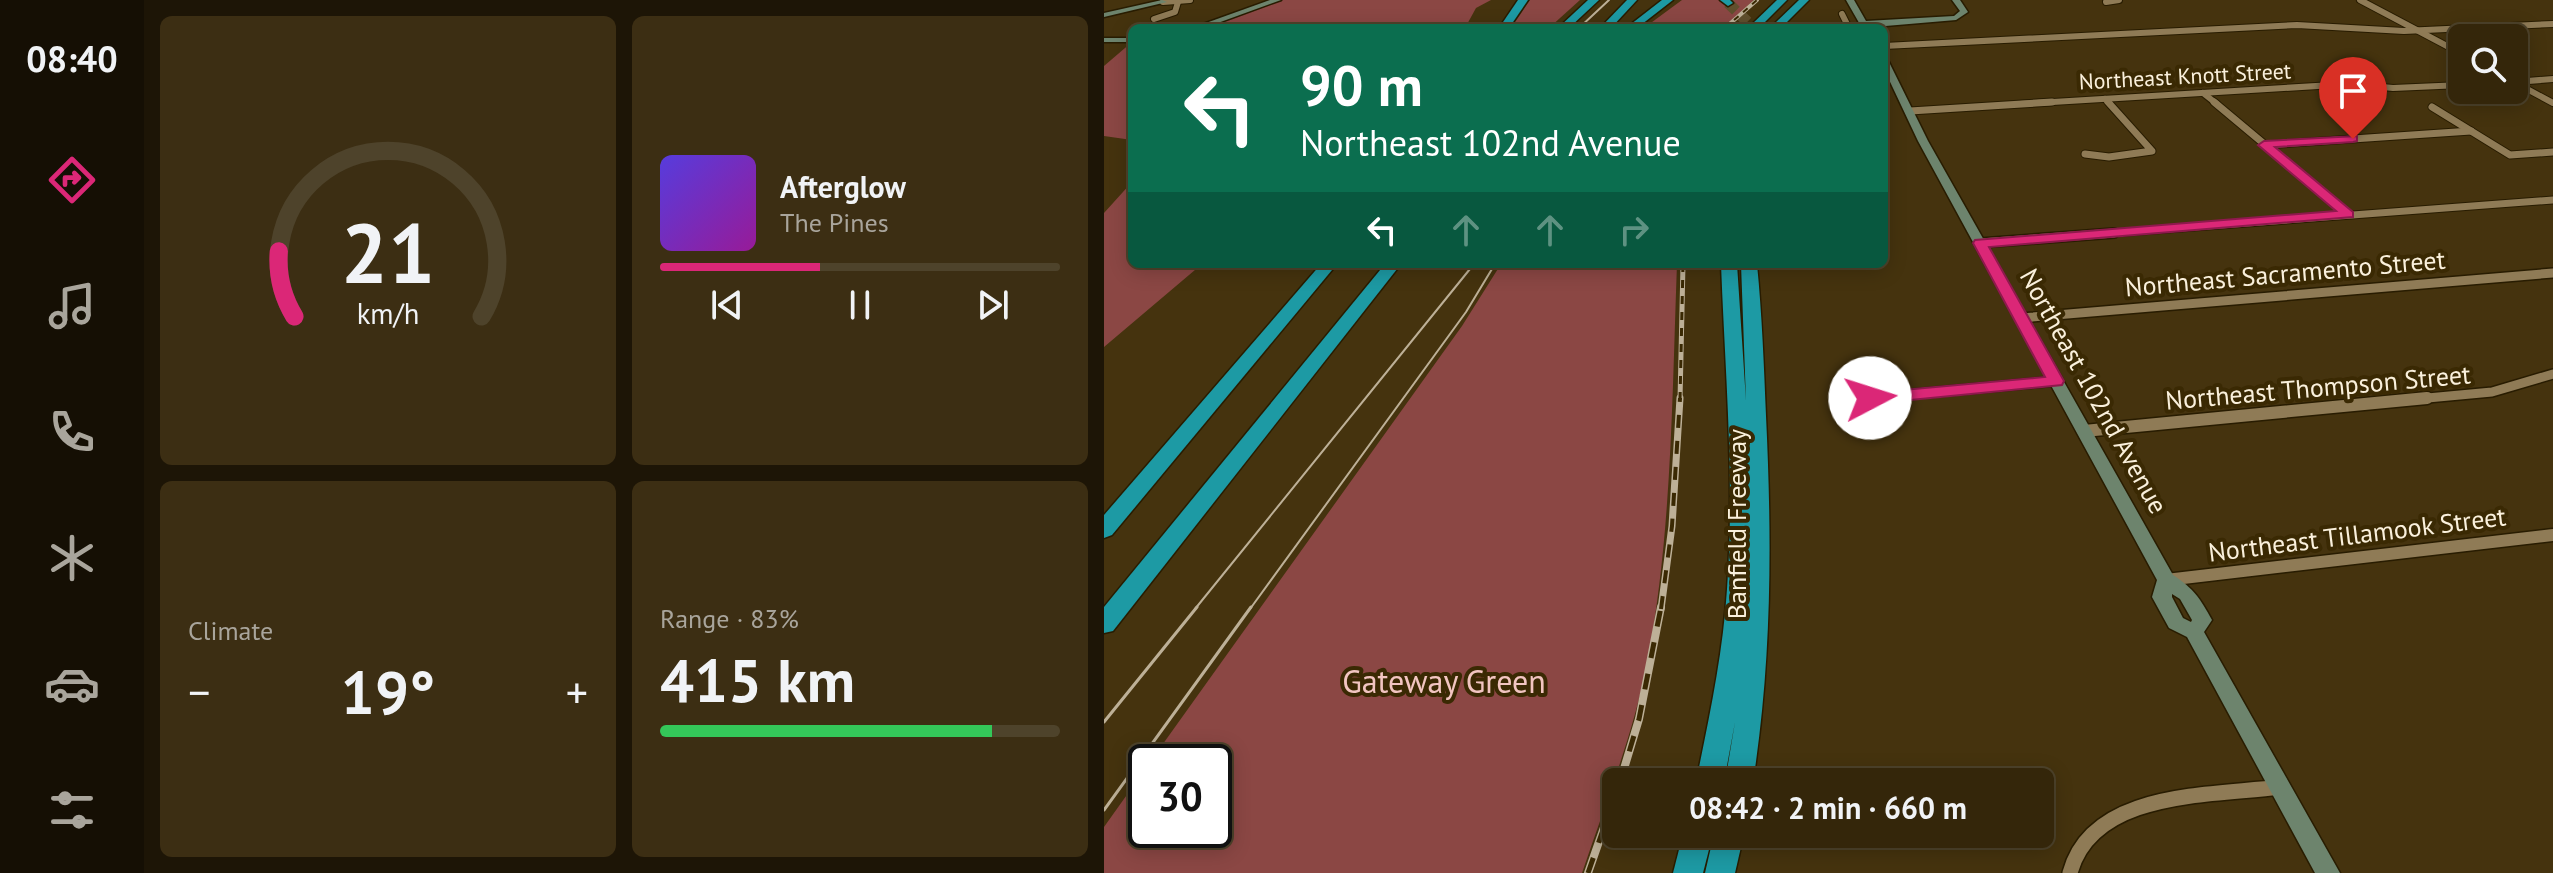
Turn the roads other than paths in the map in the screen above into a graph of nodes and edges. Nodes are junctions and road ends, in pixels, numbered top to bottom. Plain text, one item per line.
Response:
1 (1122, 0) edge
2 (1190, 0) edge
3 (1277, 0) edge
4 (1523, 0) edge
5 (1594, 0) edge
6 (1632, 0) edge
7 (1668, 0) edge
8 (1782, 0) edge
9 (1792, 0) edge
10 (1804, 0) edge
11 (1813, 0) edge
12 (1850, 0) edge
13 (1956, 0) edge
14 (2119, 0) edge
15 (2360, 0) edge
16 (1160, 1) edge
17 (1178, 2) edge
18 (2106, 2) edge
19 (1104, 6) edge
20 (1842, 14) dead end
21 (1104, 15) edge
22 (1154, 19) dead end
23 (1208, 24) edge
24 (1507, 24) edge
25 (1567, 24) edge
26 (1609, 24) edge
27 (1636, 24) edge
28 (1757, 24) edge
29 (1767, 24) edge
30 (1779, 24) edge
31 (1789, 24) edge
32 (1847, 24) edge
33 (1864, 24) edge
34 (1886, 24) edge
35 (2553, 24) edge
36 (2418, 31) junction
37 (1104, 40) edge
38 (1128, 40) edge
39 (1888, 46) edge
40 (2448, 47) edge
41 (1888, 68) edge
42 (2553, 79) edge
43 (2528, 81) edge
44 (2448, 86) edge
45 (2528, 90) edge
46 (2203, 93) junction
47 (2105, 99) junction
48 (2553, 103) edge
49 (2432, 107) dead end
50 (1910, 111) junction
51 (2471, 131) junction
52 (2264, 145) junction
53 (2553, 152) edge
54 (2085, 154) dead end
55 (2553, 200) edge
56 (2348, 214) junction
57 (1980, 243) junction
58 (1326, 268) edge
59 (1390, 268) edge
60 (1729, 268) edge
61 (1749, 268) edge
62 (1761, 268) edge
63 (2553, 273) edge
64 (1755, 315) junction
65 (2021, 318) junction
66 (2553, 374) edge
67 (2538, 379) junction
68 (2056, 381) junction
69 (2553, 387) edge
70 (1870, 398) dead end
71 (2084, 431) junction
72 (1104, 530) edge
73 (2553, 535) edge
74 (2166, 580) junction
75 (1104, 624) edge
76 (1713, 768) edge
77 (1741, 768) edge
78 (2280, 787) junction
79 (1694, 848) edge
80 (1726, 848) edge
81 (1688, 873) edge
82 (1720, 873) edge
83 (2070, 873) edge
84 (2328, 873) edge

1 - 19 main road
2 - 17 street
3 - 23 main road
4 - 24 highway
5 - 25 highway
6 - 26 highway
7 - 27 highway
8 - 28 highway
9 - 29 highway
10 - 30 highway
11 - 31 highway
12 - 33 main road
13 - 34 main road
14 - 18 street
15 - 36 street
16 - 17 street
16 - 21 main road
17 - 22 street
20 - 32 street
35 - 36 street
36 - 39 street
36 - 40 street
37 - 38 main road
41 - 50 main road, Northeast 102nd Avenue
42 - 43 street
44 - 46 street, Northeast Knott Street
45 - 48 street
46 - 47 street, Northeast Knott Street
46 - 52 street
47 - 50 street, Northeast Knott Street
47 - 54 street
49 - 51 street
50 - 57 main road, Northeast 102nd Avenue
51 - 52 street
51 - 53 street
52 - 56 street
55 - 56 street
56 - 57 street
57 - 65 main road, Northeast 102nd Avenue
58 - 72 highway
59 - 75 highway
60 - 76 highway, Banfield Freeway
61 - 64 highway, Banfield Freeway
62 - 64 highway
63 - 65 street, Northeast Sacramento Street
64 - 77 highway, Banfield Freeway
65 - 68 main road, Northeast 102nd Avenue
66 - 67 street, Northeast Thompson Street
67 - 69 street
67 - 71 street, Northeast Thompson Street
68 - 70 street
68 - 71 main road, Northeast 102nd Avenue
71 - 74 main road, Northeast 102nd Avenue
73 - 74 street, Northeast Tillamook Street
74 - 78 main road, Northeast 102nd Avenue
78 - 83 street
78 - 84 main road, Northeast 102nd Avenue
79 - 81 highway
80 - 82 highway

